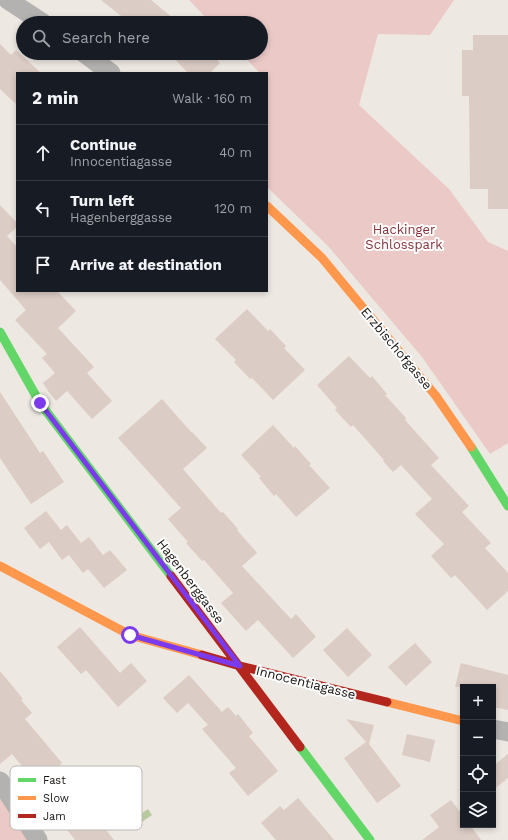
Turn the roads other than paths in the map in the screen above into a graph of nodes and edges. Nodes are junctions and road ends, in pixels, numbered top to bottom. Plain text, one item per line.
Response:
1 (8, 0) edge
2 (33, 16) edge
3 (93, 60) edge
4 (110, 72) edge
5 (268, 207) edge
6 (0, 332) edge
7 (508, 506) edge
8 (0, 566) edge
9 (240, 666) junction
10 (460, 720) edge
11 (496, 730) edge
12 (508, 732) edge
13 (0, 781) edge
14 (10, 797) edge
15 (32, 830) edge
16 (38, 840) edge
17 (370, 840) edge

1 - 2 street
3 - 4 street
5 - 7 street, Erzbischofgasse
6 - 9 street, Hagenberggasse
8 - 9 street, Innocentiagasse
9 - 10 street, Innocentiagasse
9 - 17 street, Hagenberggasse
11 - 12 street
13 - 14 street
15 - 16 street

